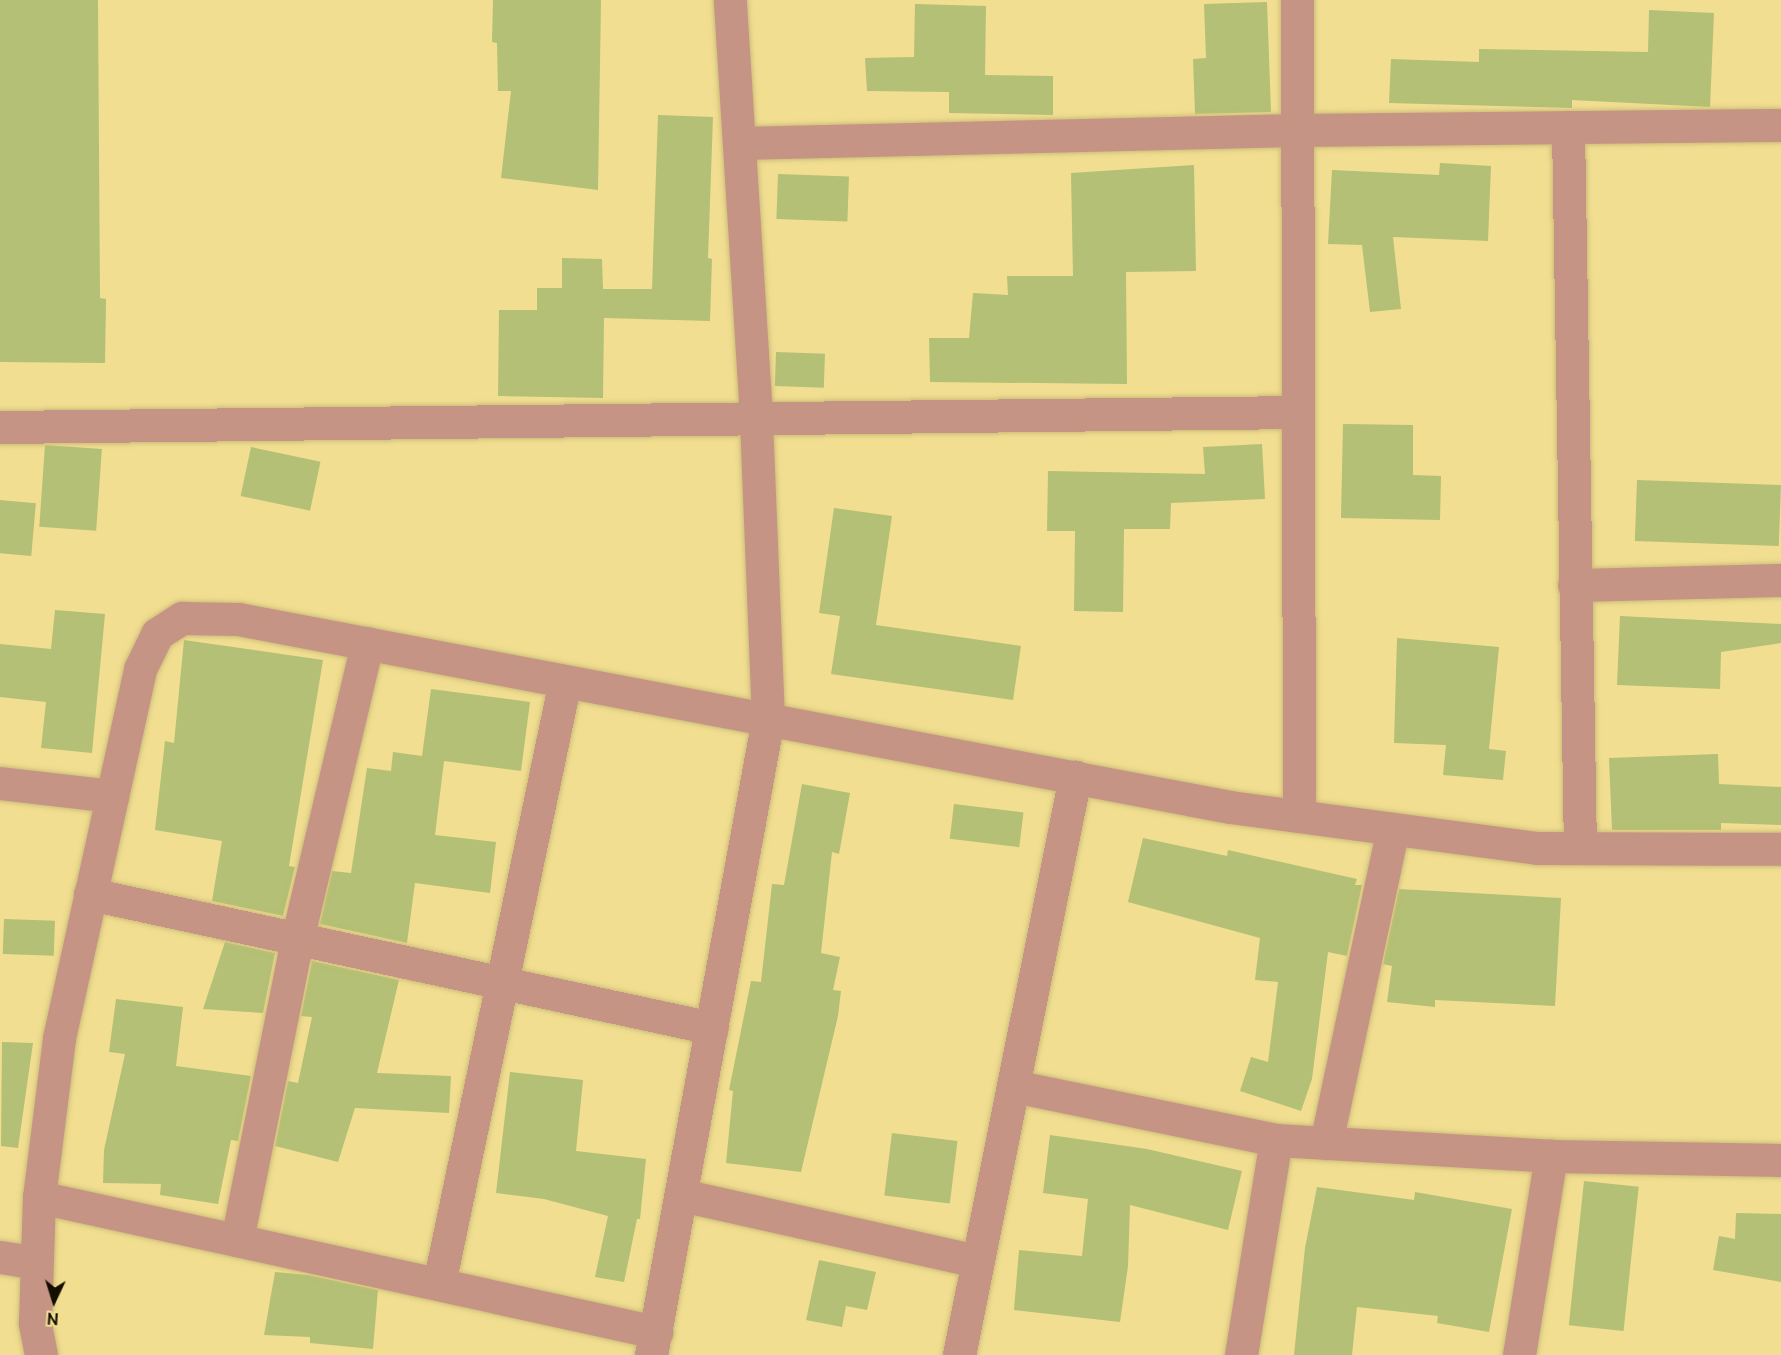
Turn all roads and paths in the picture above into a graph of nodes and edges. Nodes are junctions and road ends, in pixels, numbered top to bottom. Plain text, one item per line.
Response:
1 (730, 0) edge
2 (1297, 0) edge
3 (1781, 125) edge
4 (1568, 127) junction
5 (1297, 130) junction
6 (739, 143) junction
7 (1296, 412) junction
8 (756, 416) junction
9 (0, 427) edge
10 (1781, 580) edge
11 (1574, 585) junction
12 (367, 643) junction
13 (565, 681) junction
14 (768, 719) junction
15 (1076, 777) junction
16 (0, 783) edge
17 (112, 796) junction
18 (1299, 816) junction
19 (1393, 829) junction
20 (1580, 848) junction
21 (1781, 849) edge
22 (90, 894) junction
23 (297, 940) junction
24 (502, 982) junction
25 (711, 1028) junction
26 (1013, 1086) junction
27 (1276, 1140) junction
28 (1326, 1143) junction
29 (1551, 1156) junction
30 (1781, 1160) edge
31 (681, 1195) junction
32 (39, 1197) junction
33 (237, 1240) junction
34 (0, 1257) edge
35 (977, 1261) junction
36 (36, 1263) junction
37 (439, 1284) junction
38 (653, 1343) edge
39 (41, 1355) edge
40 (959, 1355) edge
41 (1241, 1355) edge
42 (1519, 1355) edge

1 - 6 street
2 - 5 street
3 - 4 street
4 - 5 street
4 - 11 street
5 - 6 street
5 - 7 street
6 - 8 street
7 - 8 street
7 - 18 street
8 - 9 street
8 - 14 street
10 - 11 street
11 - 20 street
12 - 13 street
12 - 17 street
12 - 23 street
13 - 14 street
13 - 24 street
14 - 15 street
14 - 25 street
15 - 18 street
15 - 26 street
16 - 17 street
17 - 22 street
18 - 19 street
19 - 20 street
19 - 28 street
20 - 21 street
22 - 23 street
22 - 32 street
23 - 24 street
23 - 33 street
24 - 25 street
24 - 37 street
25 - 31 street
26 - 27 street
26 - 35 street
27 - 28 street
27 - 41 street
28 - 29 street
29 - 30 street
29 - 42 street
31 - 35 street
31 - 38 street
32 - 33 street
32 - 36 street
33 - 37 street
34 - 36 street
35 - 40 street
36 - 39 street
37 - 38 street

